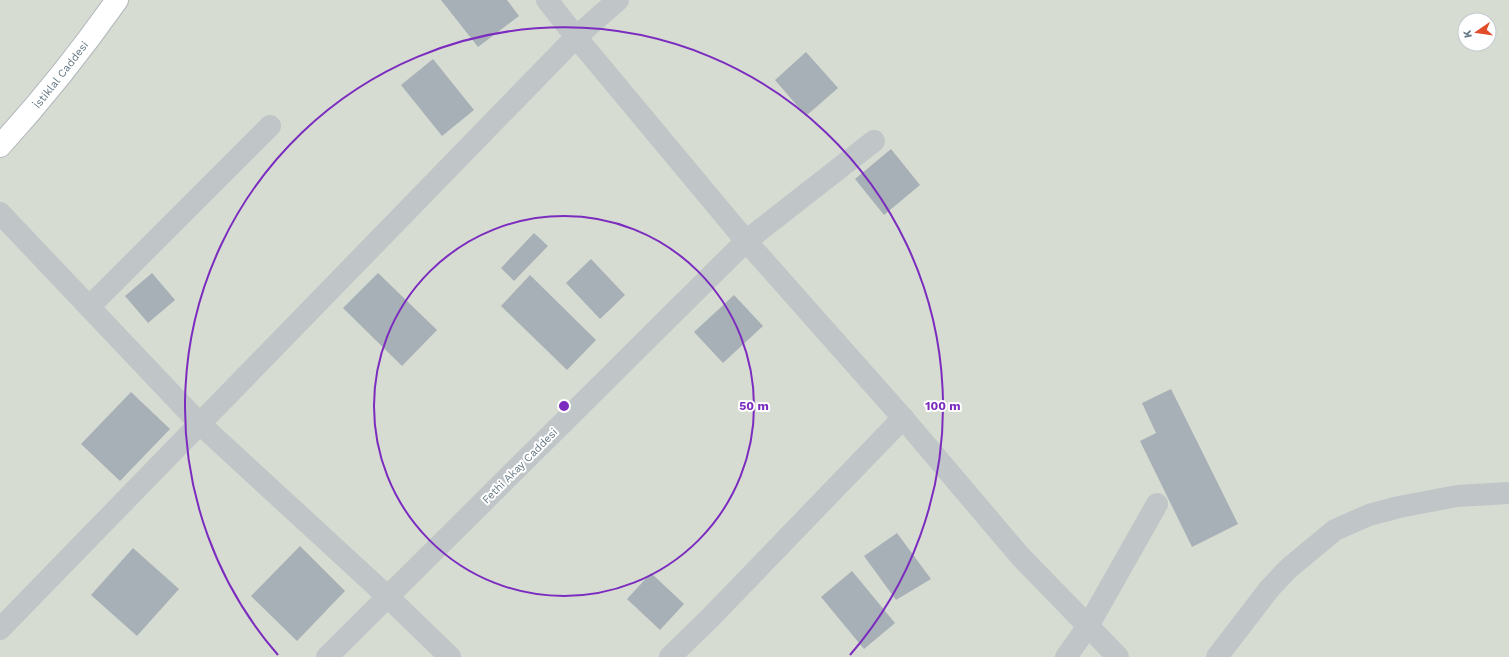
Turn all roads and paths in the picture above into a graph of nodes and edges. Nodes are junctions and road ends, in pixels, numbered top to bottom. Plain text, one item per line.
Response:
1 (117, 0) edge
2 (547, 0) edge
3 (618, 0) edge
4 (576, 37) junction
5 (270, 126) dead end
6 (874, 141) dead end
7 (0, 146) edge
8 (0, 213) edge
9 (746, 241) junction
10 (89, 306) junction
11 (903, 418) junction
12 (200, 424) junction
13 (1509, 493) edge
14 (1157, 504) dead end
15 (388, 596) junction
16 (1088, 626) junction
17 (0, 629) edge
18 (327, 657) edge
19 (450, 657) edge
20 (670, 657) edge
21 (1066, 657) edge
22 (1118, 657) edge
23 (1217, 657) edge

1 - 7 main road, İstiklal Caddesi
2 - 4 street
3 - 4 street
4 - 9 street
4 - 12 street
5 - 10 street
6 - 9 street, Fethi Akay Caddesi
8 - 10 street
9 - 11 street
9 - 15 street, Fethi Akay Caddesi
10 - 12 street
11 - 16 street
11 - 20 street
12 - 15 street
12 - 17 street
13 - 23 street
14 - 16 street
15 - 18 street, Fethi Akay Caddesi
15 - 19 street
16 - 21 street
16 - 22 street

